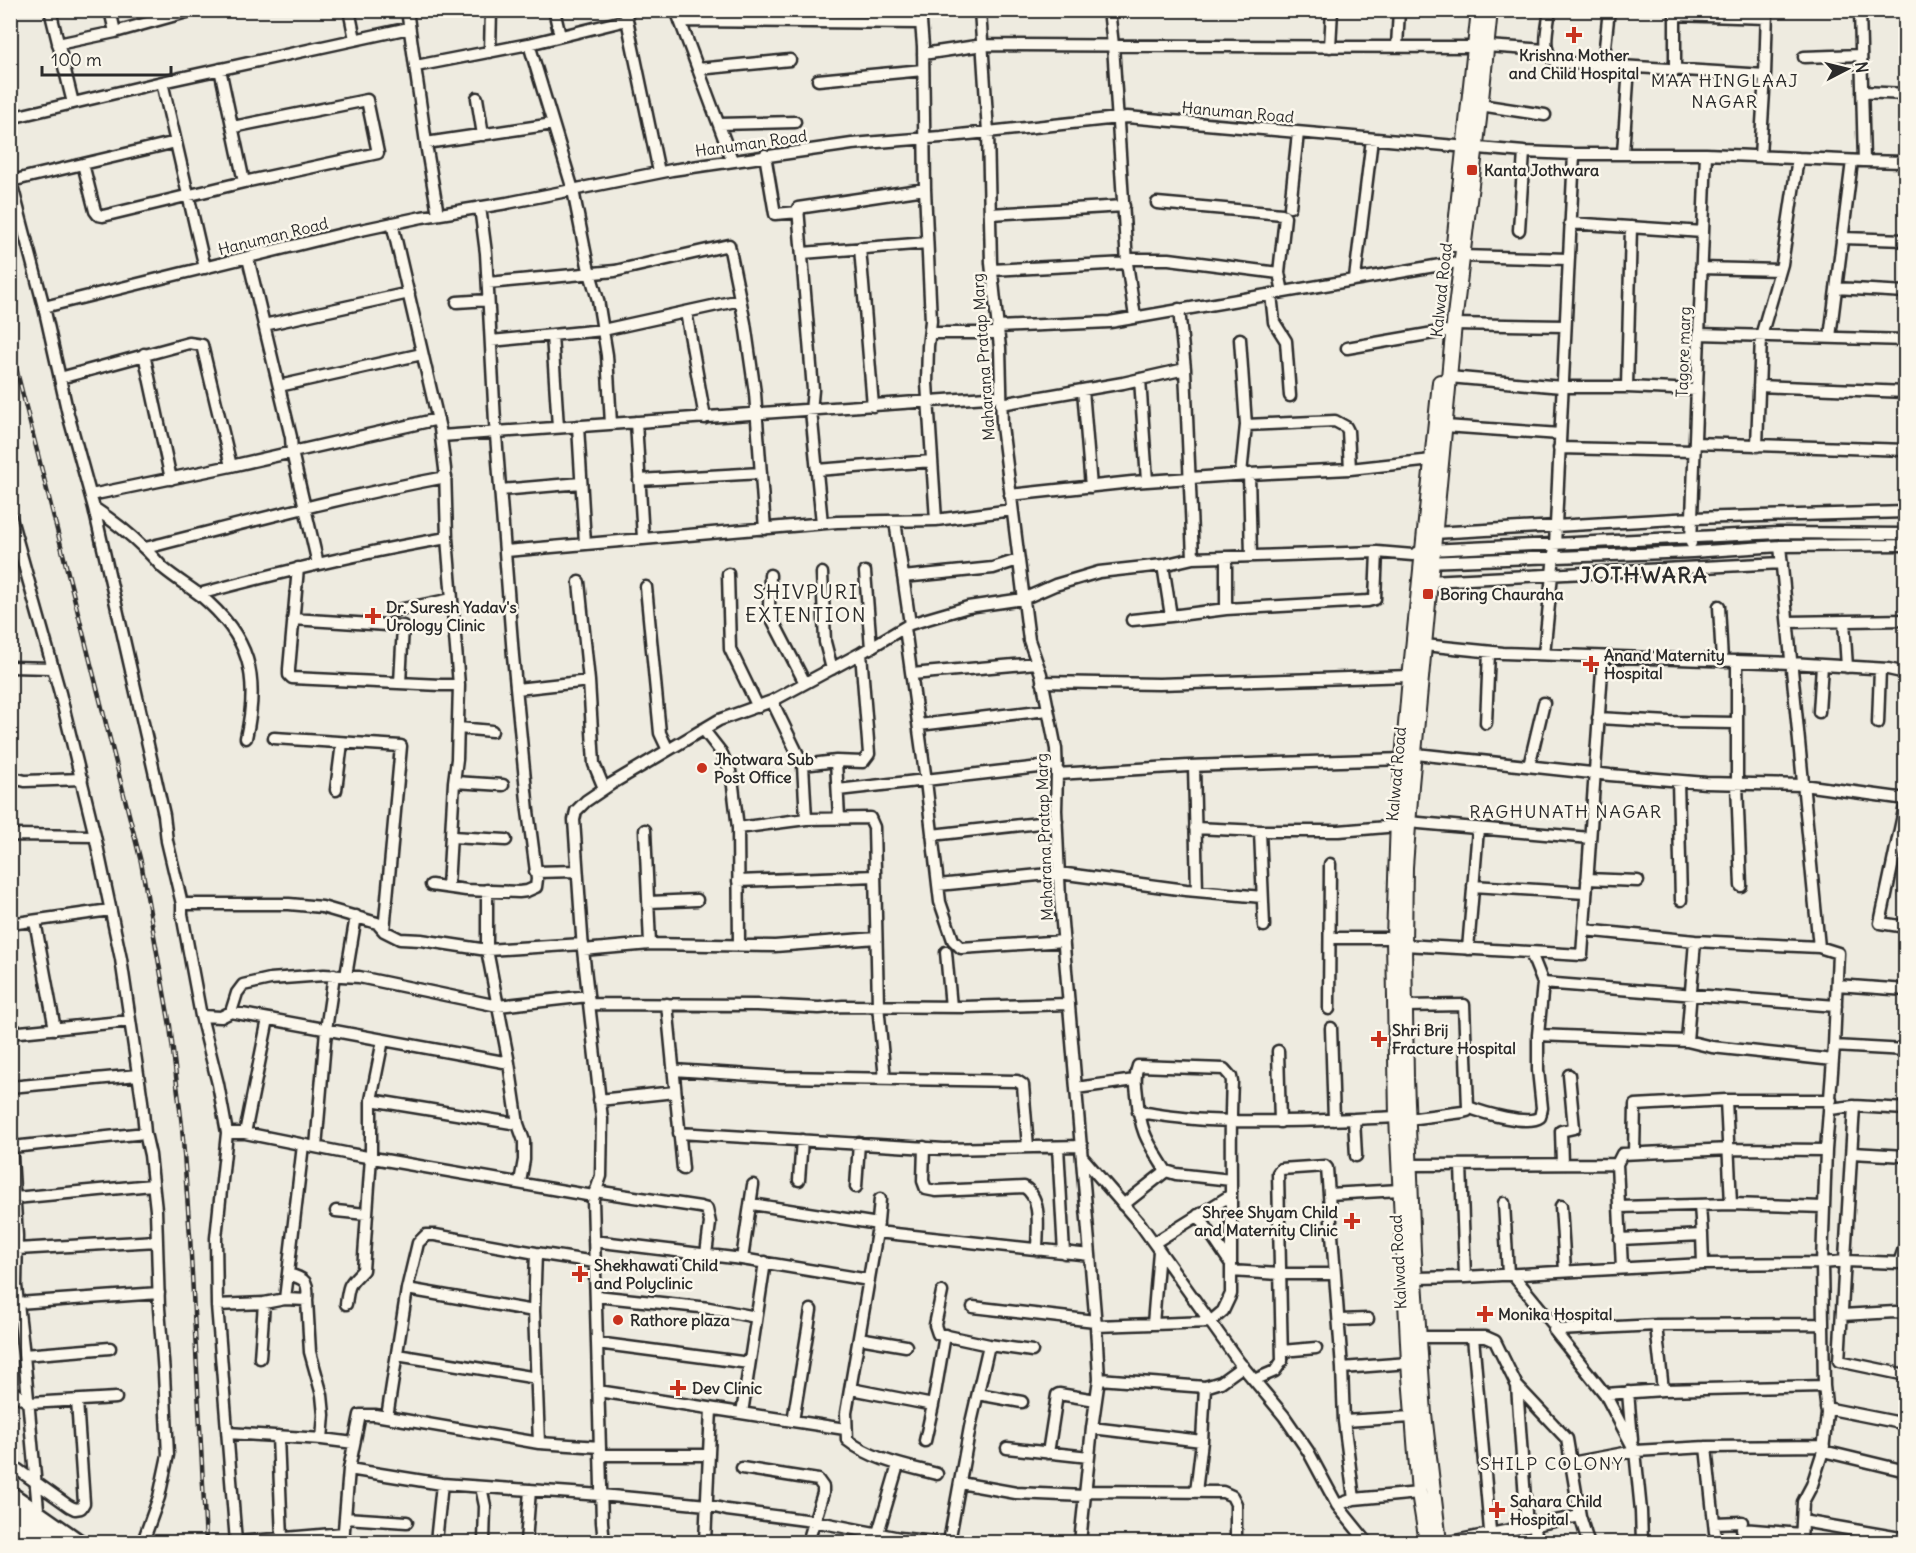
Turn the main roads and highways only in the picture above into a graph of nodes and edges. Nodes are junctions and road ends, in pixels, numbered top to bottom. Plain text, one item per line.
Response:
1 (1479, 10) edge
2 (1490, 10) edge
3 (1481, 46) junction
4 (1470, 148) junction
5 (1449, 328) junction
6 (1424, 556) junction
7 (1407, 755) junction
8 (1399, 941) junction
9 (1402, 1118) junction
10 (10, 1504) edge
11 (10, 1516) edge
12 (47, 1542) edge
13 (64, 1542) edge
14 (1427, 1542) edge
15 (1438, 1542) edge

1 - 3 main road, Kalwad Road
2 - 3 main road, Kalwad Road
3 - 4 main road, Kalwad Road
3 - 4 main road, Kalwad Road
4 - 5 main road, Kalwad Road
5 - 6 main road, Kalwad Road
5 - 6 main road, Kalwad Road
6 - 7 main road, Kalwad Road
6 - 7 main road, Kalwad Road
7 - 8 main road, Kalwad Road
8 - 9 main road, Kalwad Road
8 - 9 main road, Kalwad Road
9 - 14 main road, Kalwad Road
9 - 15 main road, Kalwad Road
10 - 13 main road
11 - 12 main road

